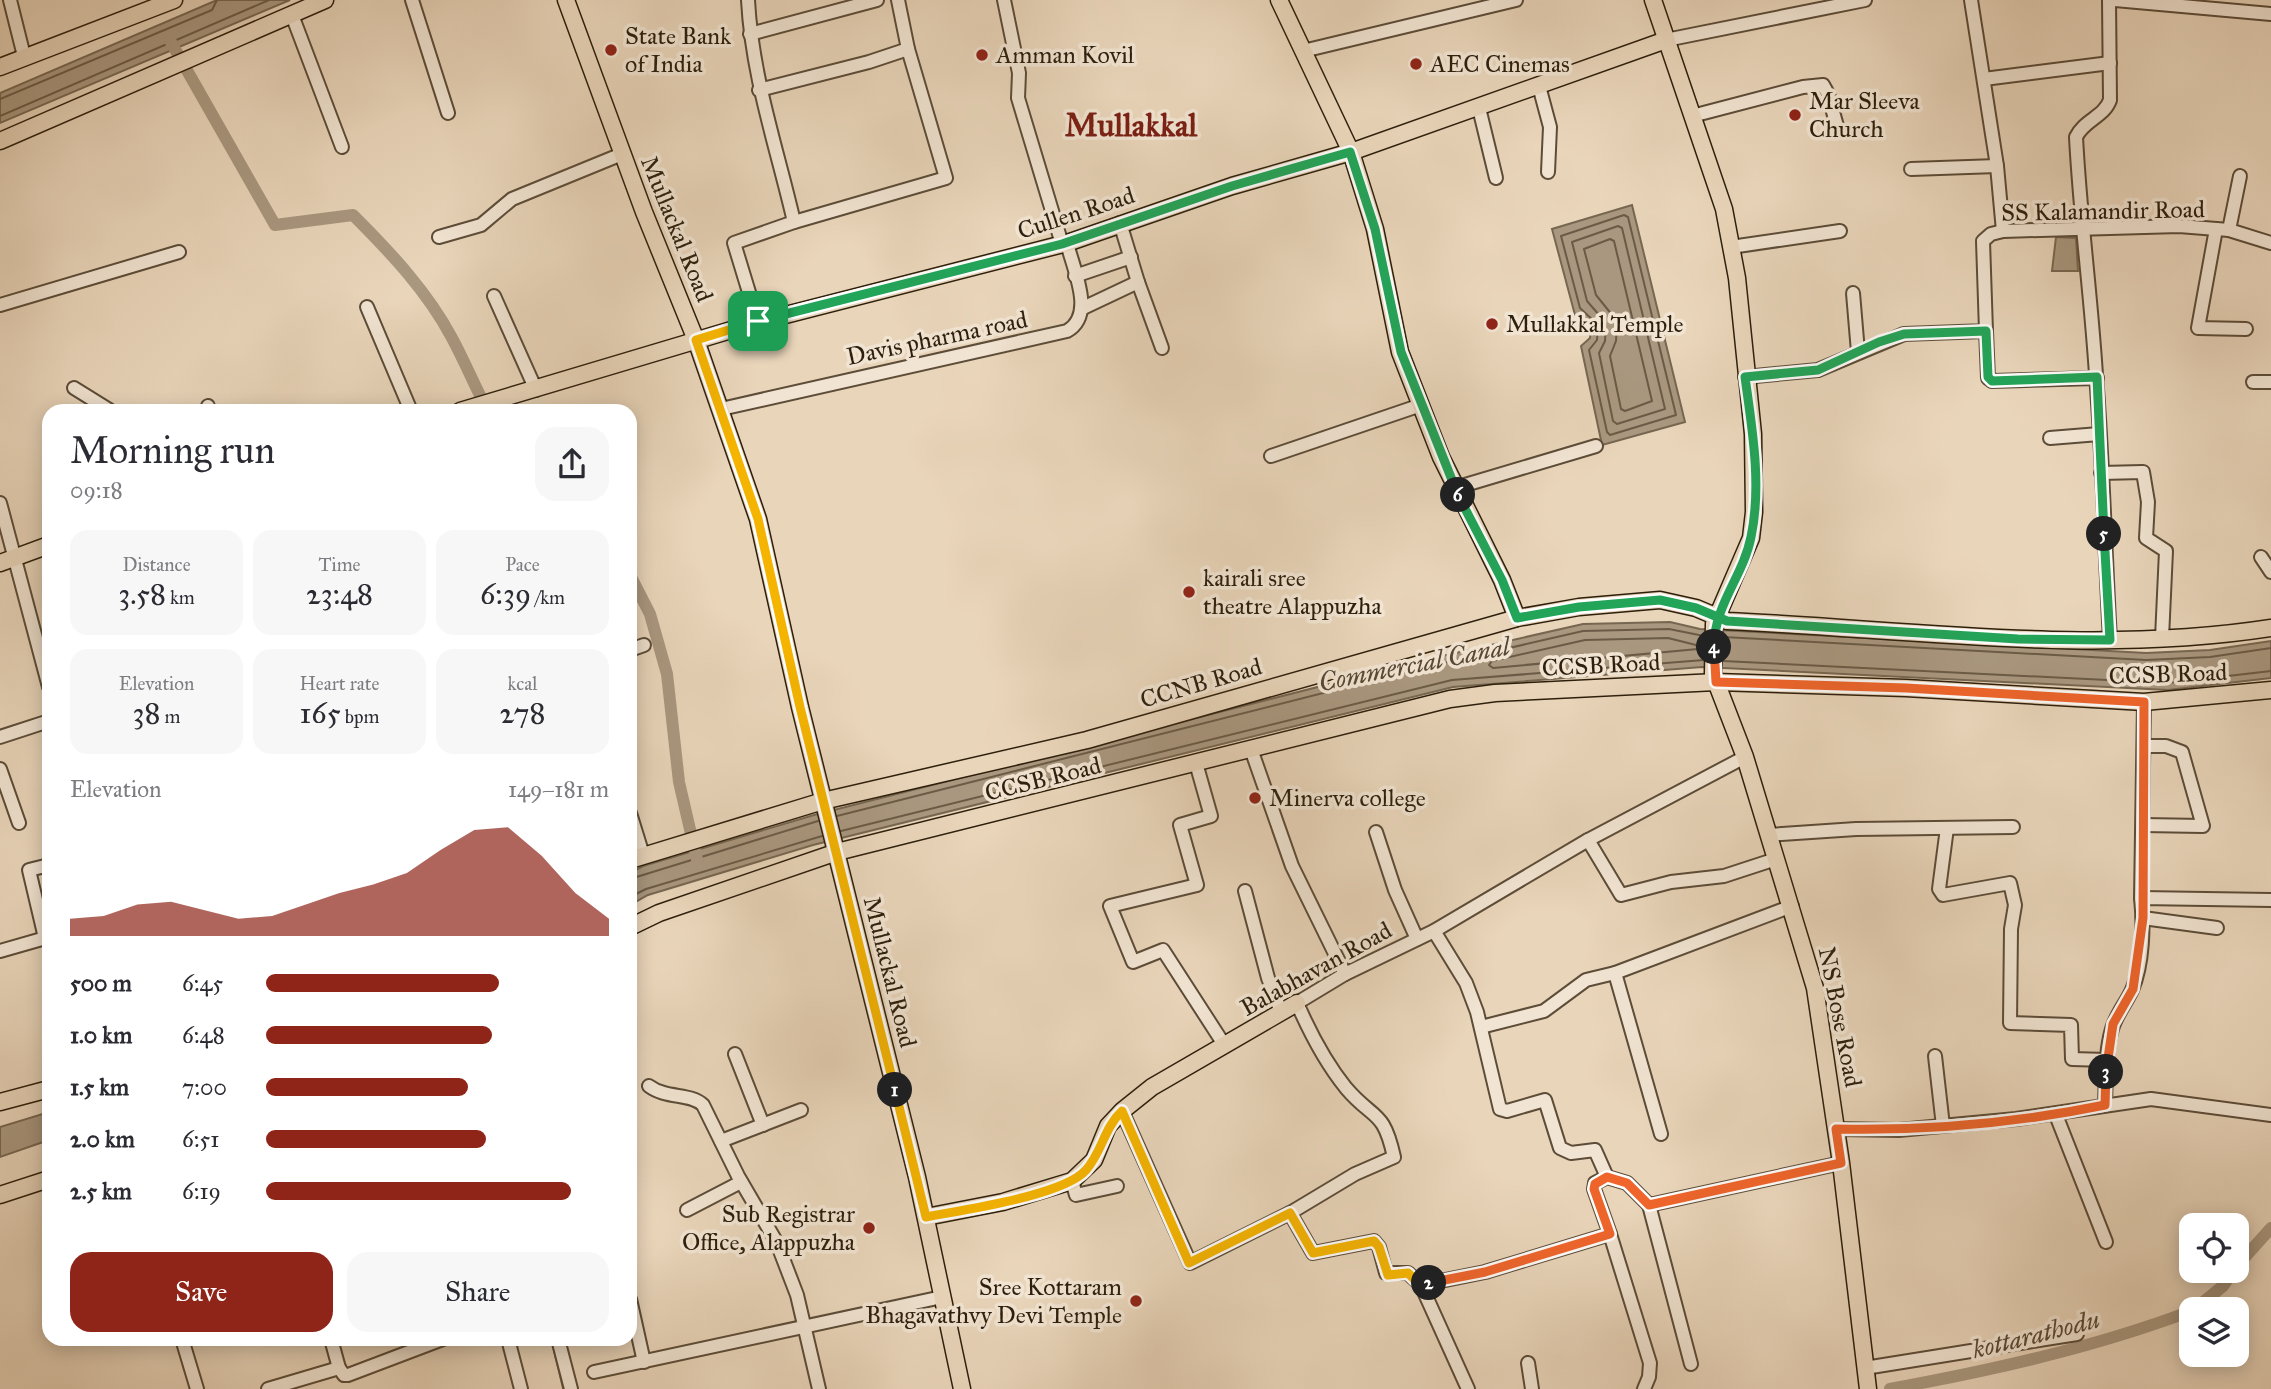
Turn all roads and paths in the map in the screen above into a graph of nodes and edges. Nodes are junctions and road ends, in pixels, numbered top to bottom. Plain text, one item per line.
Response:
1 (10, 0) edge
2 (174, 0) edge
3 (325, 0) edge
4 (412, 0) edge
5 (566, 0) edge
6 (748, 0) edge
7 (877, 0) edge
8 (898, 0) edge
9 (1004, 0) edge
10 (1279, 0) edge
11 (1516, 0) edge
12 (1653, 0) edge
13 (1865, 0) edge
14 (1971, 0) edge
15 (2109, 0) edge
16 (2115, 0) edge
17 (144, 5) edge
18 (2271, 14) edge
19 (292, 15) junction
20 (750, 34) junction
21 (1666, 40) junction
22 (908, 49) junction
23 (1303, 51) junction
24 (23, 56) junction
25 (2110, 63) junction
26 (0, 67) edge
27 (1983, 79) junction
28 (1539, 86) junction
29 (759, 90) junction
30 (1479, 108) junction
31 (448, 113) dead end
32 (1692, 116) junction
33 (1837, 127) dead end
34 (0, 141) edge
35 (342, 147) dead end
36 (1350, 152) junction
37 (622, 154) junction
38 (1997, 166) junction
39 (1911, 169) dead end
40 (1548, 172) dead end
41 (2240, 176) dead end
42 (1496, 178) dead end
43 (794, 222) junction
44 (1120, 223) junction
45 (2081, 229) junction
46 (2222, 230) junction
47 (1840, 231) dead end
48 (2003, 231) junction
49 (439, 237) dead end
50 (2271, 243) edge
51 (1064, 244) junction
52 (1731, 247) junction
53 (179, 252) dead end
54 (1131, 257) junction
55 (1075, 276) junction
56 (1138, 282) junction
57 (1853, 293) dead end
58 (494, 296) dead end
59 (0, 305) edge
60 (367, 307) dead end
61 (1083, 308) junction
62 (758, 321) junction
63 (2246, 329) dead end
64 (1986, 331) junction
65 (696, 340) junction
66 (1162, 348) dead end
67 (1858, 352) junction
68 (1745, 377) junction
69 (2097, 377) junction
70 (2253, 382) dead end
71 (2271, 382) edge
72 (74, 388) dead end
73 (537, 390) junction
74 (100, 404) edge
75 (408, 404) edge
76 (490, 404) edge
77 (1420, 405) junction
78 (721, 409) junction
79 (2099, 435) junction
80 (2050, 438) dead end
81 (1595, 446) dead end
82 (1270, 456) dead end
83 (2101, 473) junction
84 (1455, 488) junction
85 (0, 503) edge
86 (42, 548) edge
87 (2261, 557) dead end
88 (8, 560) edge
89 (2271, 572) edge
90 (1517, 618) junction
91 (1715, 621) junction
92 (2271, 628) edge
93 (2161, 638) junction
94 (2110, 640) junction
95 (644, 645) dead end
96 (637, 648) edge
97 (42, 665) edge
98 (1715, 678) junction
99 (2271, 690) edge
100 (2144, 702) junction
101 (42, 723) edge
102 (0, 737) edge
103 (2144, 746) junction
104 (1251, 749) junction
105 (1745, 757) junction
106 (1196, 763) junction
107 (0, 769) edge
108 (824, 803) junction
109 (19, 823) dead end
110 (2143, 825) junction
111 (2013, 827) dead end
112 (1947, 828) junction
113 (1376, 832) dead end
114 (1768, 835) junction
115 (1588, 841) junction
116 (836, 849) junction
117 (637, 858) edge
118 (1776, 859) junction
119 (42, 867) edge
120 (1245, 891) dead end
121 (2141, 898) junction
122 (2271, 900) edge
123 (1792, 906) junction
124 (2143, 918) junction
125 (42, 919) edge
126 (637, 924) edge
127 (2217, 928) dead end
128 (1434, 931) junction
129 (42, 939) edge
130 (1417, 939) junction
131 (0, 951) edge
132 (1615, 973) junction
133 (1345, 974) junction
134 (1297, 1003) junction
135 (1281, 1012) junction
136 (1481, 1027) junction
137 (1225, 1046) junction
138 (735, 1054) dead end
139 (1935, 1056) dead end
140 (2107, 1060) junction
141 (649, 1086) dead end
142 (42, 1092) edge
143 (0, 1102) edge
144 (2105, 1105) junction
145 (801, 1110) dead end
146 (1122, 1111) junction
147 (2056, 1115) junction
148 (2271, 1115) edge
149 (762, 1125) junction
150 (1943, 1126) junction
151 (1836, 1129) junction
152 (1661, 1134) dead end
153 (721, 1141) junction
154 (1841, 1163) junction
155 (1607, 1177) junction
156 (42, 1181) edge
157 (1072, 1181) junction
158 (741, 1182) junction
159 (1117, 1186) dead end
160 (0, 1195) edge
161 (1649, 1205) junction
162 (687, 1210) dead end
163 (1290, 1213) junction
164 (926, 1217) junction
165 (1610, 1234) junction
166 (2106, 1242) dead end
167 (1420, 1285) junction
168 (942, 1297) junction
169 (804, 1326) junction
170 (637, 1331) edge
171 (2077, 1334) dead end
172 (184, 1346) edge
173 (333, 1346) edge
174 (425, 1346) edge
175 (510, 1346) edge
176 (560, 1346) edge
177 (644, 1363) junction
178 (1528, 1363) dead end
179 (1691, 1364) dead end
180 (339, 1368) junction
181 (594, 1372) dead end
182 (1867, 1379) edge
183 (197, 1389) edge
184 (268, 1389) edge
185 (521, 1389) edge
186 (571, 1389) edge
187 (819, 1389) edge
188 (962, 1389) edge
189 (1468, 1389) edge
190 (1532, 1389) edge
191 (1644, 1389) edge

1 - 24 street
2 - 17 main road
3 - 19 main road
4 - 31 street
5 - 37 main road, Mullackal Road
6 - 20 street
7 - 20 street
8 - 22 street
9 - 51 street
10 - 23 main road
11 - 23 street
12 - 21 main road
13 - 21 street
14 - 27 street
15 - 25 street
16 - 18 street
17 - 24 main road
19 - 34 main road
19 - 35 street
20 - 29 street
21 - 28 main road, Cullen Road
21 - 32 main road
22 - 29 street
22 - 43 street
23 - 36 main road
24 - 26 main road
25 - 27 street
25 - 45 street
27 - 38 street
28 - 30 main road, Cullen Road
28 - 40 street
29 - 43 street
30 - 36 main road, Cullen Road
30 - 42 street
32 - 33 street
32 - 52 main road
36 - 44 main road, Cullen Road
36 - 77 main road
37 - 49 street
37 - 65 main road, Mullackal Road
38 - 39 street
38 - 48 street
41 - 46 street
43 - 62 street
44 - 51 main road, Cullen Road
44 - 54 street
45 - 46 street, SS Kalamandir Road
45 - 48 street, SS Kalamandir Road
45 - 69 street
46 - 50 street, SS Kalamandir Road
46 - 63 street
47 - 52 street
48 - 64 street, SS Kalamandir Road
51 - 55 street
51 - 62 main road, Cullen Road
52 - 68 main road
53 - 59 street
54 - 55 street
54 - 56 street
55 - 61 street
56 - 61 street
56 - 66 street
57 - 67 street
58 - 73 street
60 - 75 street
61 - 78 street, Davis pharma road
62 - 65 main road, Cullen Road
64 - 67 street
64 - 69 street
65 - 73 main road, Cullen Road
65 - 78 main road, Mullackal Road
67 - 68 street
68 - 91 main road
69 - 79 street
70 - 71 street
72 - 74 street
73 - 76 main road, Cullen Road
77 - 82 street
77 - 84 main road
78 - 108 main road, Mullackal Road
79 - 80 street
79 - 83 street
81 - 84 street
83 - 93 street
83 - 94 street
84 - 90 main road
85 - 88 street
86 - 88 main road
87 - 89 street
88 - 97 street
90 - 91 main road, CCNB Road
90 - 108 main road, CCNB Road
91 - 94 main road, CCNB Road
91 - 98 main road
92 - 93 main road, CCNB Road
93 - 94 main road, CCNB Road
95 - 96 street
98 - 100 main road, CCSB Road
98 - 104 main road, CCSB Road
98 - 105 main road, NS Bose Road
99 - 100 main road, CCSB Road
100 - 103 street
101 - 102 street
103 - 110 street
103 - 110 street
104 - 106 main road, CCSB Road
104 - 133 street
105 - 114 main road, NS Bose Road
105 - 115 street, Balabhavan Road
106 - 116 main road, CCSB Road
106 - 137 street
107 - 109 street
108 - 116 main road, Mullackal Road
108 - 117 main road, CCNB Road
110 - 121 street
111 - 112 street
112 - 114 street
112 - 140 street
113 - 130 street
114 - 118 main road, NS Bose Road
115 - 118 street
115 - 128 street, Balabhavan Road
116 - 126 main road, CCSB Road
116 - 164 main road, Mullackal Road
118 - 123 main road, NS Bose Road
119 - 125 street
120 - 135 street
121 - 122 street
121 - 124 street
123 - 132 street
123 - 151 main road, NS Bose Road
124 - 127 street
124 - 140 street
128 - 130 street, Balabhavan Road
128 - 136 street
129 - 131 street
130 - 133 street, Balabhavan Road
132 - 136 street
132 - 152 street
133 - 134 street, Balabhavan Road
134 - 135 main road, Balabhavan Road
134 - 163 street
135 - 137 main road, Balabhavan Road
136 - 155 street
137 - 146 main road, Balabhavan Road
138 - 149 street
139 - 150 street
140 - 144 street
141 - 153 street
142 - 143 main road
144 - 147 street
144 - 148 street
145 - 149 street
146 - 157 main road, Balabhavan Road
146 - 163 street
147 - 150 street
147 - 166 street
149 - 153 street
150 - 151 street
151 - 154 main road, NS Bose Road
153 - 158 street
154 - 161 street
154 - 182 main road, NS Bose Road
155 - 161 street
155 - 165 street
156 - 160 main road
157 - 159 street
157 - 164 main road, Balabhavan Road
158 - 162 street
158 - 169 street
161 - 179 street
163 - 167 street
164 - 168 main road, Mullackal Road
165 - 167 street
165 - 191 street
167 - 189 street
168 - 169 street
168 - 188 main road, Mullackal Road
169 - 177 street
169 - 187 street
170 - 177 street
171 - 182 street
172 - 183 street
173 - 180 street
174 - 180 street
175 - 185 street
176 - 186 street
177 - 181 street
178 - 190 street
180 - 184 street

